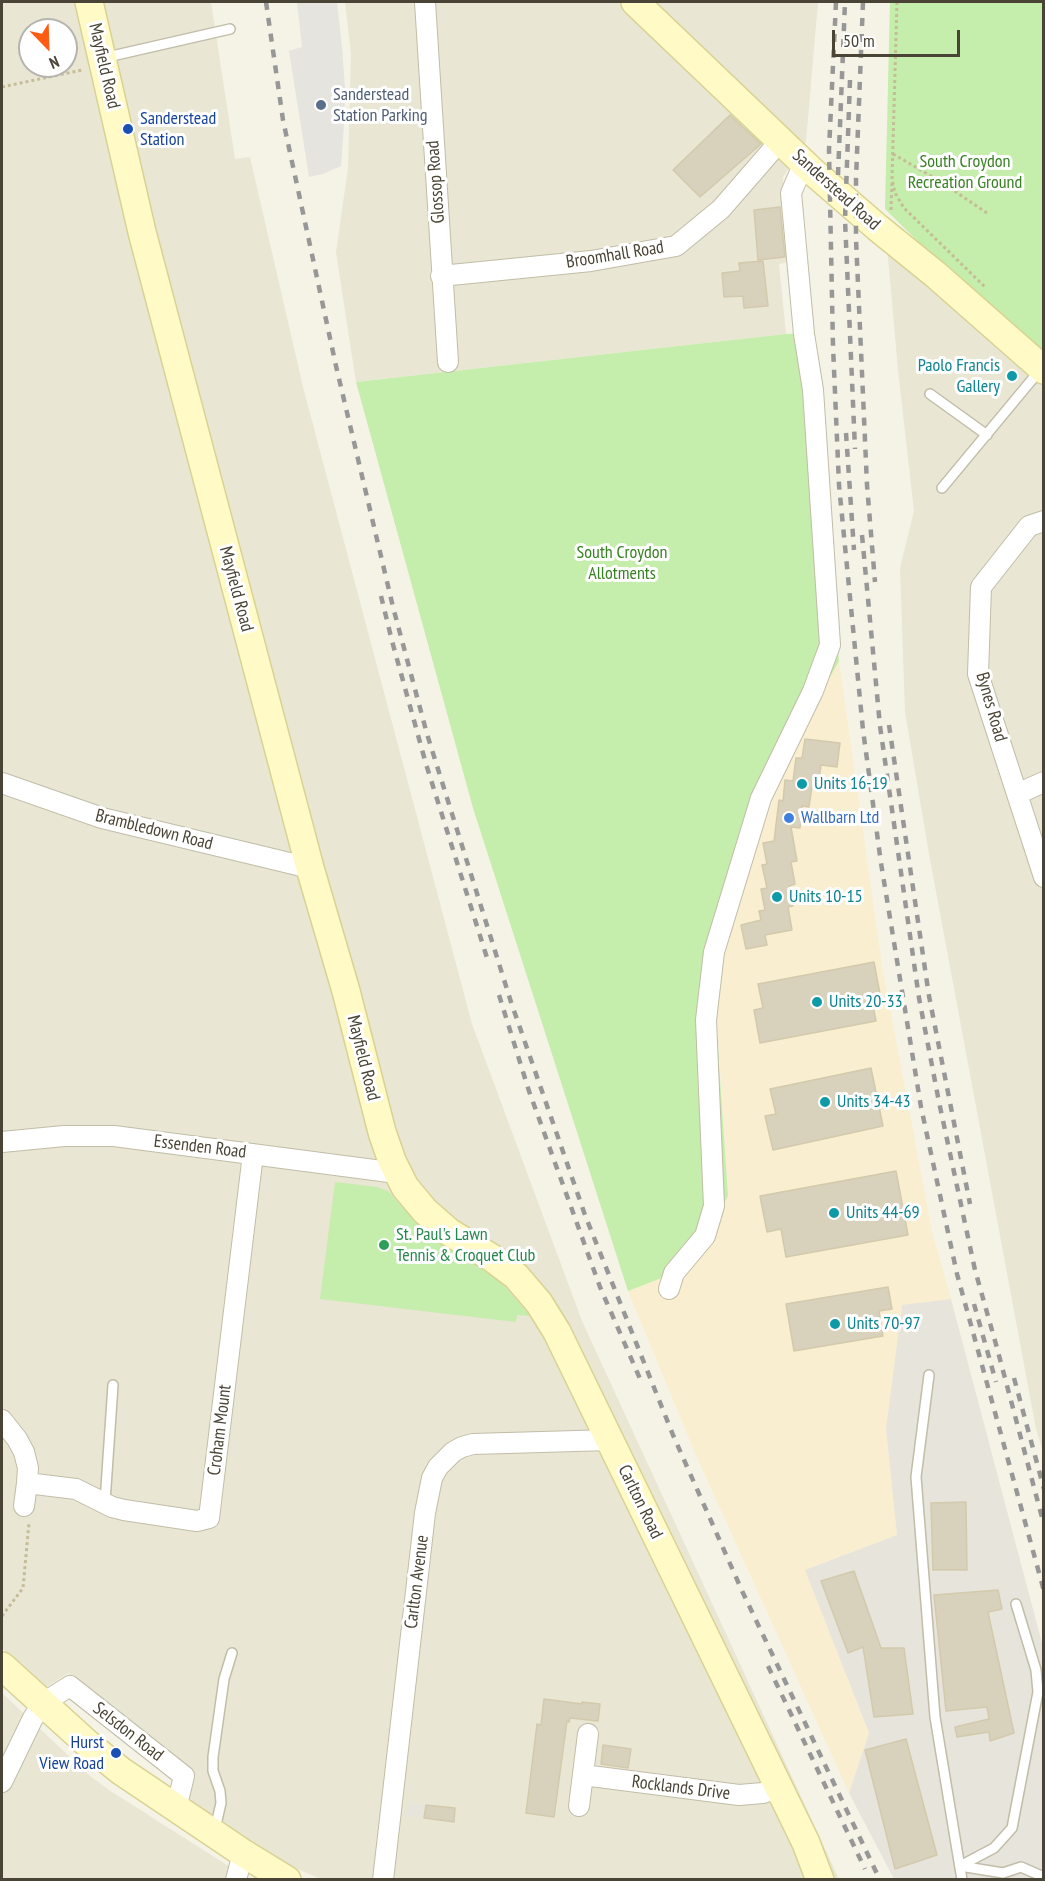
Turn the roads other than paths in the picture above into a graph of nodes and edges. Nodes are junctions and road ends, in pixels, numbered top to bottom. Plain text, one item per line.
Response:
1 (89, 2) edge
2 (425, 2) edge
3 (635, 2) edge
4 (230, 29) dead end
5 (103, 62) junction
6 (781, 140) junction
7 (804, 163) junction
8 (441, 276) junction
9 (448, 362) dead end
10 (1043, 369) edge
11 (930, 394) dead end
12 (987, 435) junction
13 (942, 488) dead end
14 (1044, 521) edge
15 (1044, 782) edge
16 (2, 783) edge
17 (1017, 794) junction
18 (310, 868) junction
19 (1044, 877) edge
20 (2, 1142) edge
21 (253, 1154) junction
22 (397, 1173) junction
23 (669, 1289) dead end
24 (929, 1375) dead end
25 (112, 1385) dead end
26 (2, 1420) edge
27 (610, 1440) junction
28 (27, 1483) junction
29 (105, 1503) junction
30 (24, 1506) road end
31 (1016, 1604) dead end
32 (232, 1653) dead end
33 (2, 1666) edge
34 (43, 1703) junction
35 (588, 1734) dead end
36 (583, 1775) junction
37 (2, 1782) edge
38 (778, 1788) junction
39 (579, 1806) dead end
40 (214, 1834) junction
41 (243, 1853) junction
42 (960, 1866) junction
43 (1044, 1877) edge
44 (236, 1880) edge
45 (286, 1880) edge
46 (383, 1880) edge
47 (820, 1880) edge
48 (962, 1880) edge

1 - 5 street, Mayfield Road
2 - 8 street, Glossop Road
3 - 6 street, Sanderstead Road
4 - 5 lane
5 - 18 street, Mayfield Road
6 - 7 street, Sanderstead Road
6 - 8 street, Broomhall Road
7 - 10 street, Sanderstead Road
7 - 23 street
8 - 9 street, Glossop Road
10 - 12 lane
11 - 12 lane
12 - 13 lane
14 - 17 street, Bynes Road
15 - 17 street
16 - 18 street, Brambledown Road
17 - 19 street, Bynes Road
18 - 22 street, Mayfield Road
20 - 21 street, Essenden Road
21 - 22 street, Essenden Road
21 - 29 street, Croham Mount
22 - 27 street, Carlton Road
24 - 42 lane
25 - 29 lane
26 - 28 street
27 - 38 street, Carlton Road
27 - 46 street, Carlton Avenue
28 - 29 street, Croham Mount
28 - 30 street
31 - 42 lane
32 - 40 lane
33 - 34 street, Selsdon Road
34 - 37 street
34 - 40 street, Selsdon Road
35 - 36 street
36 - 38 street, Rocklands Drive
36 - 39 street
38 - 47 street, Carlton Road
40 - 41 street, Selsdon Road
41 - 44 street
41 - 45 street, Selsdon Road
42 - 43 lane
42 - 48 lane

